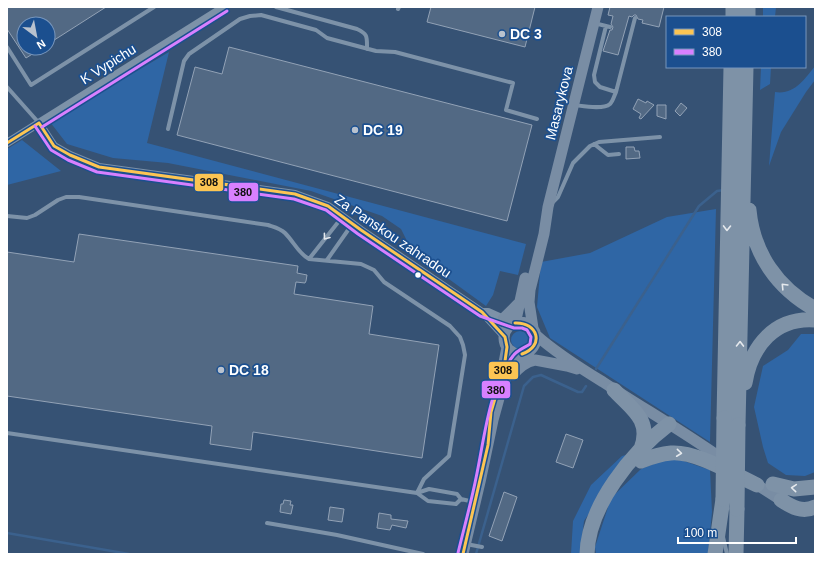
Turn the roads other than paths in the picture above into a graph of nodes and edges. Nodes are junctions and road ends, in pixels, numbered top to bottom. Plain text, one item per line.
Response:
1 (154, 7) edge
2 (224, 7) edge
3 (276, 7) edge
4 (598, 7) edge
5 (635, 18) dead end
6 (594, 23) junction
7 (7, 47) edge
8 (367, 49) junction
9 (731, 68) edge
10 (731, 68) edge
11 (745, 68) edge
12 (745, 68) edge
13 (7, 87) edge
14 (616, 92) junction
15 (574, 105) junction
16 (739, 112) dead end
17 (537, 119) dead end
18 (735, 119) dead end
19 (39, 123) junction
20 (168, 129) dead end
21 (660, 137) dead end
22 (7, 143) edge
23 (594, 144) junction
24 (739, 153) junction
25 (619, 154) dead end
26 (735, 204) junction
27 (548, 207) junction
28 (7, 216) edge
29 (343, 216) junction
30 (353, 223) junction
31 (310, 259) junction
32 (326, 260) junction
33 (815, 309) edge
34 (482, 312) junction
35 (815, 320) edge
36 (510, 321) junction
37 (534, 331) junction
38 (506, 342) junction
39 (526, 352) junction
40 (567, 366) junction
41 (588, 373) junction
42 (614, 390) junction
43 (669, 424) junction
44 (738, 425) junction
45 (7, 433) edge
46 (488, 445) junction
47 (641, 456) junction
48 (719, 457) junction
49 (773, 484) joint
50 (757, 485) junction
51 (815, 487) edge
52 (417, 493) junction
53 (461, 499) junction
54 (723, 499) junction
55 (781, 500) joint
56 (476, 502) junction
57 (815, 507) edge
58 (267, 523) dead end
59 (729, 530) junction
60 (481, 547) dead end
61 (467, 548) edge
62 (423, 554) edge
63 (587, 554) edge
64 (715, 554) edge
65 (721, 554) edge
66 (727, 554) edge
67 (731, 554) edge
68 (736, 554) edge

1 - 7 lane
2 - 19 street, K Vypichu
3 - 8 lane
4 - 6 main road, Masarykova
5 - 14 lane
6 - 14 lane
6 - 15 main road, Masarykova
8 - 17 lane
8 - 20 lane
9 - 18 lane
10 - 26 highway
11 - 16 lane
12 - 24 highway
13 - 19 lane
14 - 15 lane
15 - 27 main road, Masarykova
19 - 22 street, K Vypichu
19 - 29 street, Za Panskou zahradou
21 - 23 lane
23 - 25 lane
23 - 27 lane
24 - 26 highway
33 -> 24 highway
44 -> 26 highway
26 -> 54 highway, bridge
27 - 36 main road, Masarykova
27 - 37 main road, Masarykova
28 - 31 lane
29 - 30 street, Za Panskou zahradou
29 -> 31 lane
30 - 32 lane
30 - 34 street, Za Panskou zahradou
31 - 32 lane
32 - 52 lane
34 - 36 street, Za Panskou zahradou
34 - 38 street, Za Panskou zahradou
35 - 44 highway
36 - 37 main road
36 - 38 main road
37 - 39 main road
37 - 41 main road
38 - 39 main road
38 - 46 main road
39 - 40 main road
39 - 46 main road
40 - 41 main road
40 - 46 main road
41 - 42 main road
42 - 43 main road
42 - 47 highway
43 - 47 highway
43 - 48 main road
44 - 59 highway, bridge
45 - 52 lane
46 - 56 main road
47 -> 50 highway
47 - 63 highway
48 - 49 main road
48 - 50 main road
51 -> 49 highway
50 - 55 main road
52 - 53 lane
52 - 53 lane
53 - 56 lane
54 - 59 highway
54 - 64 highway
55 - 57 highway
56 - 61 main road
58 - 62 lane
59 - 65 highway
59 - 66 lane
59 - 67 lane
59 - 68 highway
60 - 61 lane

